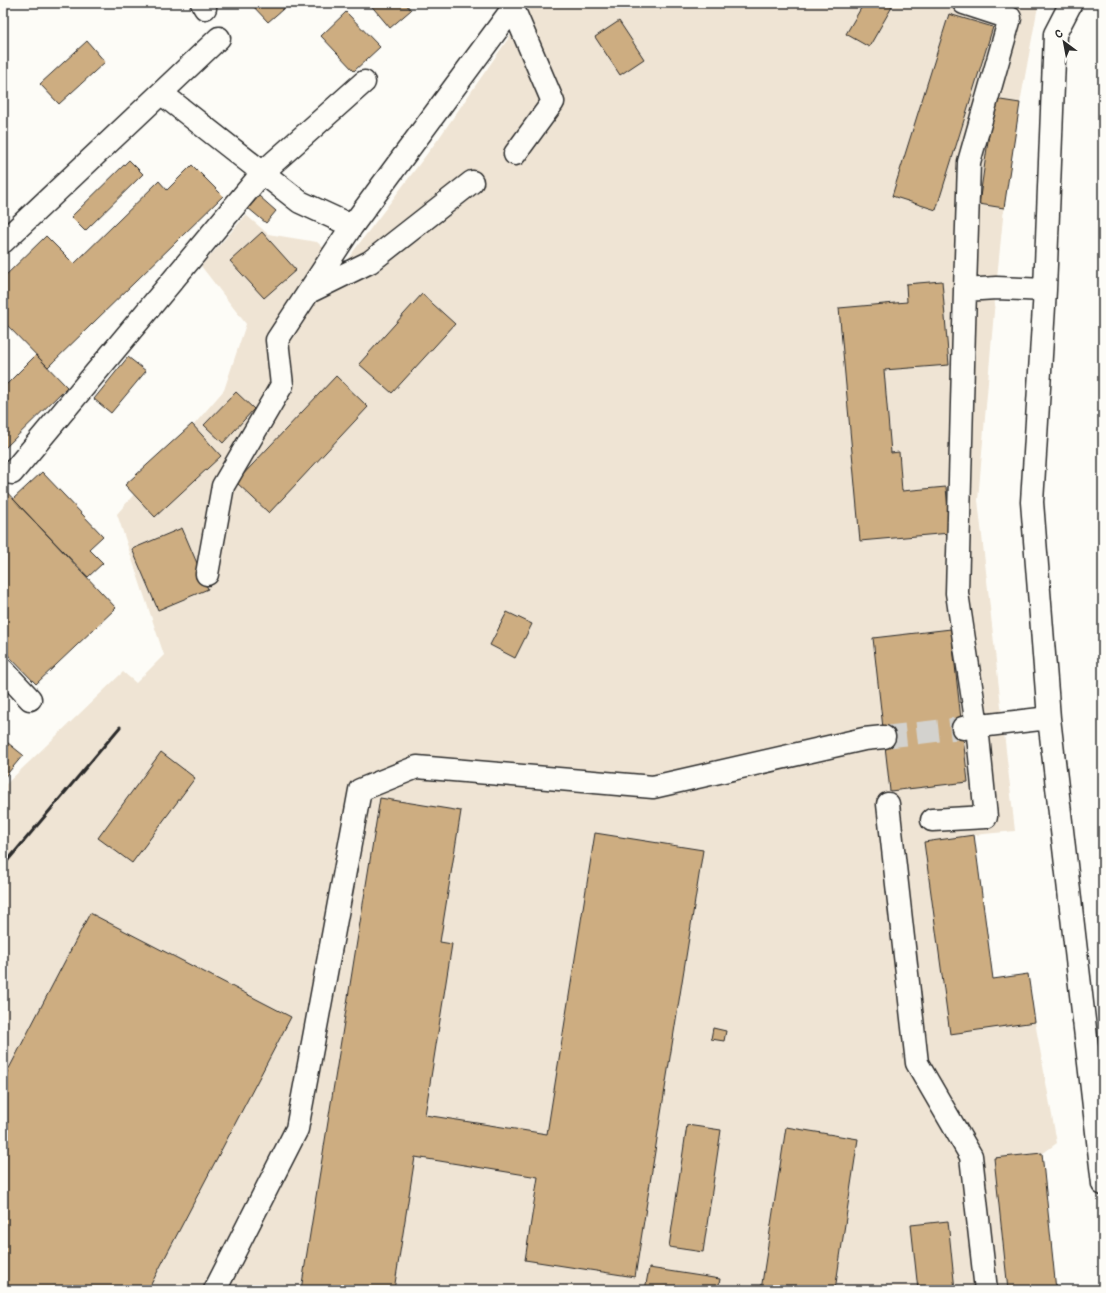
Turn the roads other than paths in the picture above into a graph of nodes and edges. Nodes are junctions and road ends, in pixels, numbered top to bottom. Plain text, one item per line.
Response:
1 (964, 3) edge
2 (1071, 3) edge
3 (514, 6) edge
4 (219, 38) dead end
5 (364, 82) dead end
6 (161, 93) junction
7 (515, 154) dead end
8 (263, 172) junction
9 (472, 182) dead end
10 (352, 226) junction
11 (3, 242) edge
12 (965, 290) junction
13 (1045, 290) junction
14 (308, 293) junction
15 (12, 473) dead end
16 (206, 574) dead end
17 (3, 670) edge
18 (30, 699) dead end
19 (1049, 718) junction
20 (970, 727) junction
21 (884, 737) tunnel mouth
22 (888, 804) dead end
23 (932, 820) dead end
24 (1103, 1184) edge
25 (215, 1290) edge
26 (986, 1290) edge

1 - 12 lane
2 - 13 lane
3 - 7 lane
3 - 10 lane
4 - 6 lane
5 - 8 lane
6 - 8 lane
6 - 11 lane
8 - 10 lane
8 - 15 lane
9 - 14 lane
10 - 14 lane
12 - 13 lane
12 - 20 lane
13 - 19 lane
14 - 16 lane
17 - 18 lane
19 - 20 lane
19 - 24 lane
20 - 23 lane
21 - 25 lane
22 - 26 lane

